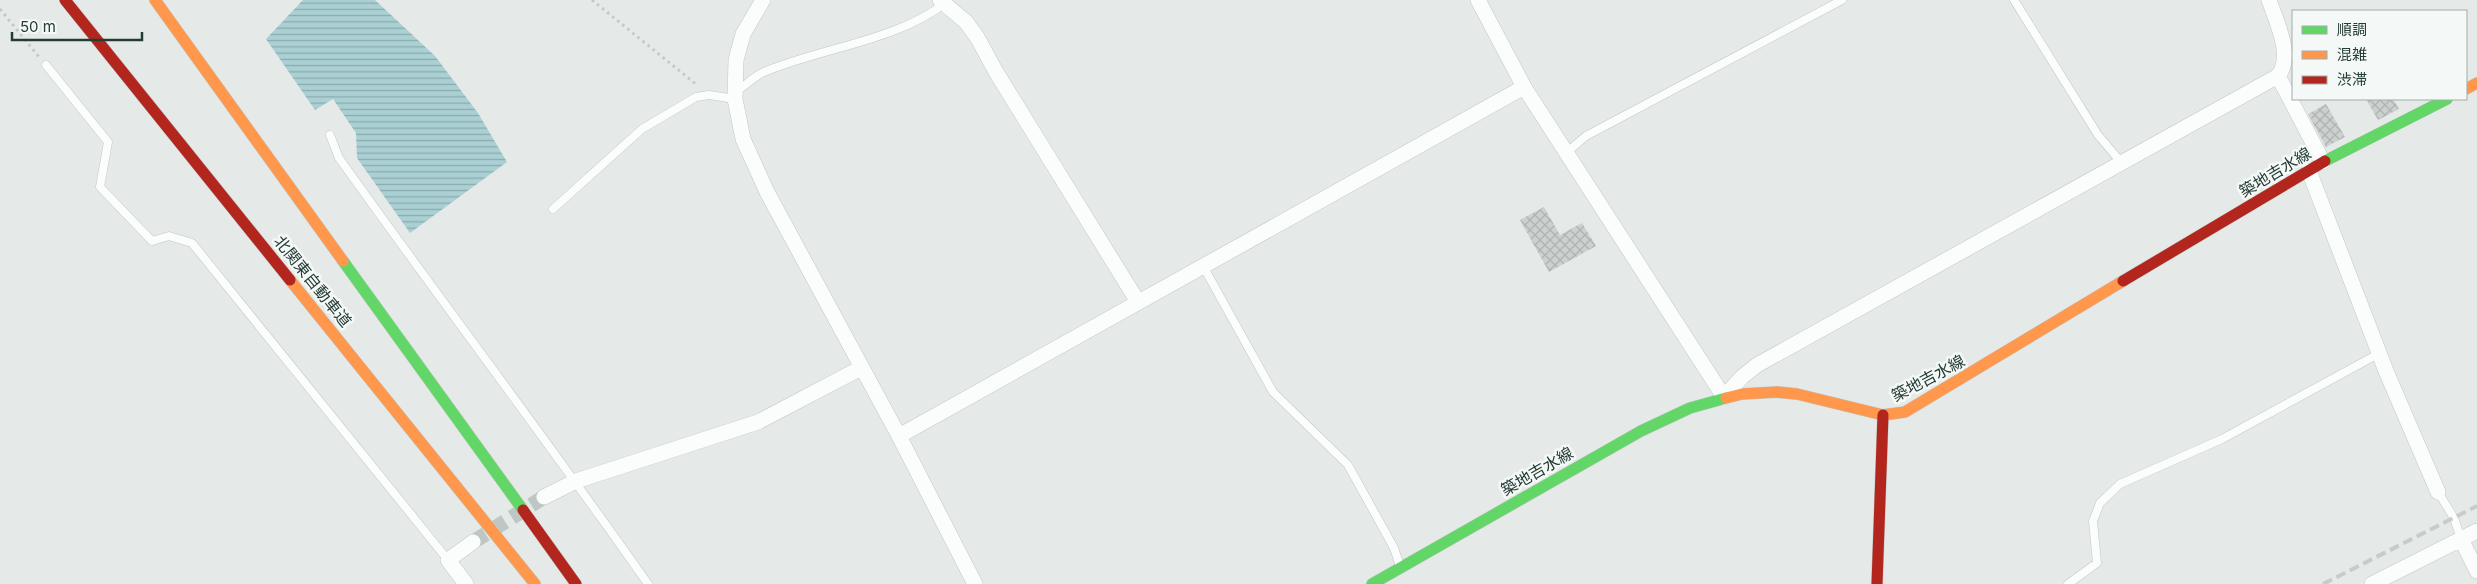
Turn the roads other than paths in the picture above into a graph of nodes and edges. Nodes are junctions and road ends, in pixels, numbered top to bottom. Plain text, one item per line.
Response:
1 (65, 0) edge
2 (155, 0) edge
3 (763, 0) edge
4 (1478, 0) edge
5 (1842, 0) edge
6 (2014, 0) edge
7 (2269, 0) edge
8 (942, 2) edge
9 (46, 65) road end
10 (2278, 76) junction
11 (1524, 87) junction
12 (736, 96) junction
13 (2444, 100) edge
14 (330, 134) dead end
15 (1566, 152) junction
16 (2121, 162) junction
17 (2323, 162) junction
18 (2309, 171) junction
19 (554, 209) dead end
20 (1203, 266) junction
21 (1138, 302) junction
22 (2380, 353) junction
23 (861, 368) junction
24 (1724, 397) junction
25 (1883, 415) junction
26 (899, 436) junction
27 (576, 481) junction
28 (2438, 492) joint
29 (544, 497) tunnel mouth
30 (2477, 531) edge
31 (2461, 539) junction
32 (473, 542) tunnel mouth
33 (448, 560) junction
34 (1400, 568) junction
35 (2477, 571) edge
36 (459, 581) edge
37 (535, 584) edge
38 (576, 584) edge
39 (648, 584) edge
40 (976, 584) edge
41 (1372, 584) edge
42 (1877, 584) edge
43 (2068, 584) edge
44 (2372, 584) edge

1 - 37 main road, 北関東自動車道
2 - 38 main road, 北関東自動車道
3 - 12 street
4 - 11 street
5 - 15 lane
6 - 16 lane
7 - 10 street
8 - 12 lane
8 - 21 street
9 - 33 lane
10 - 16 street
10 - 17 street
11 - 15 street
11 - 20 street
12 - 19 lane
12 - 23 street
13 - 17 main road, 築地吉水線
14 - 27 lane
15 - 24 street
16 - 24 street
17 - 18 main road, 築地吉水線
18 - 22 street
18 - 25 main road, 築地吉水線
20 - 21 street
20 - 34 lane
21 - 26 street
22 - 28 street
22 - 43 lane
23 - 26 street
23 - 27 street
24 - 25 main road, 築地吉水線
24 - 34 main road, 築地吉水線
25 - 42 main road
26 - 40 street
27 - 29 street
27 - 39 lane
28 - 31 lane
30 - 31 street
31 - 35 street
31 - 44 street
32 - 33 street
33 - 36 street
34 - 41 main road, 築地吉水線

